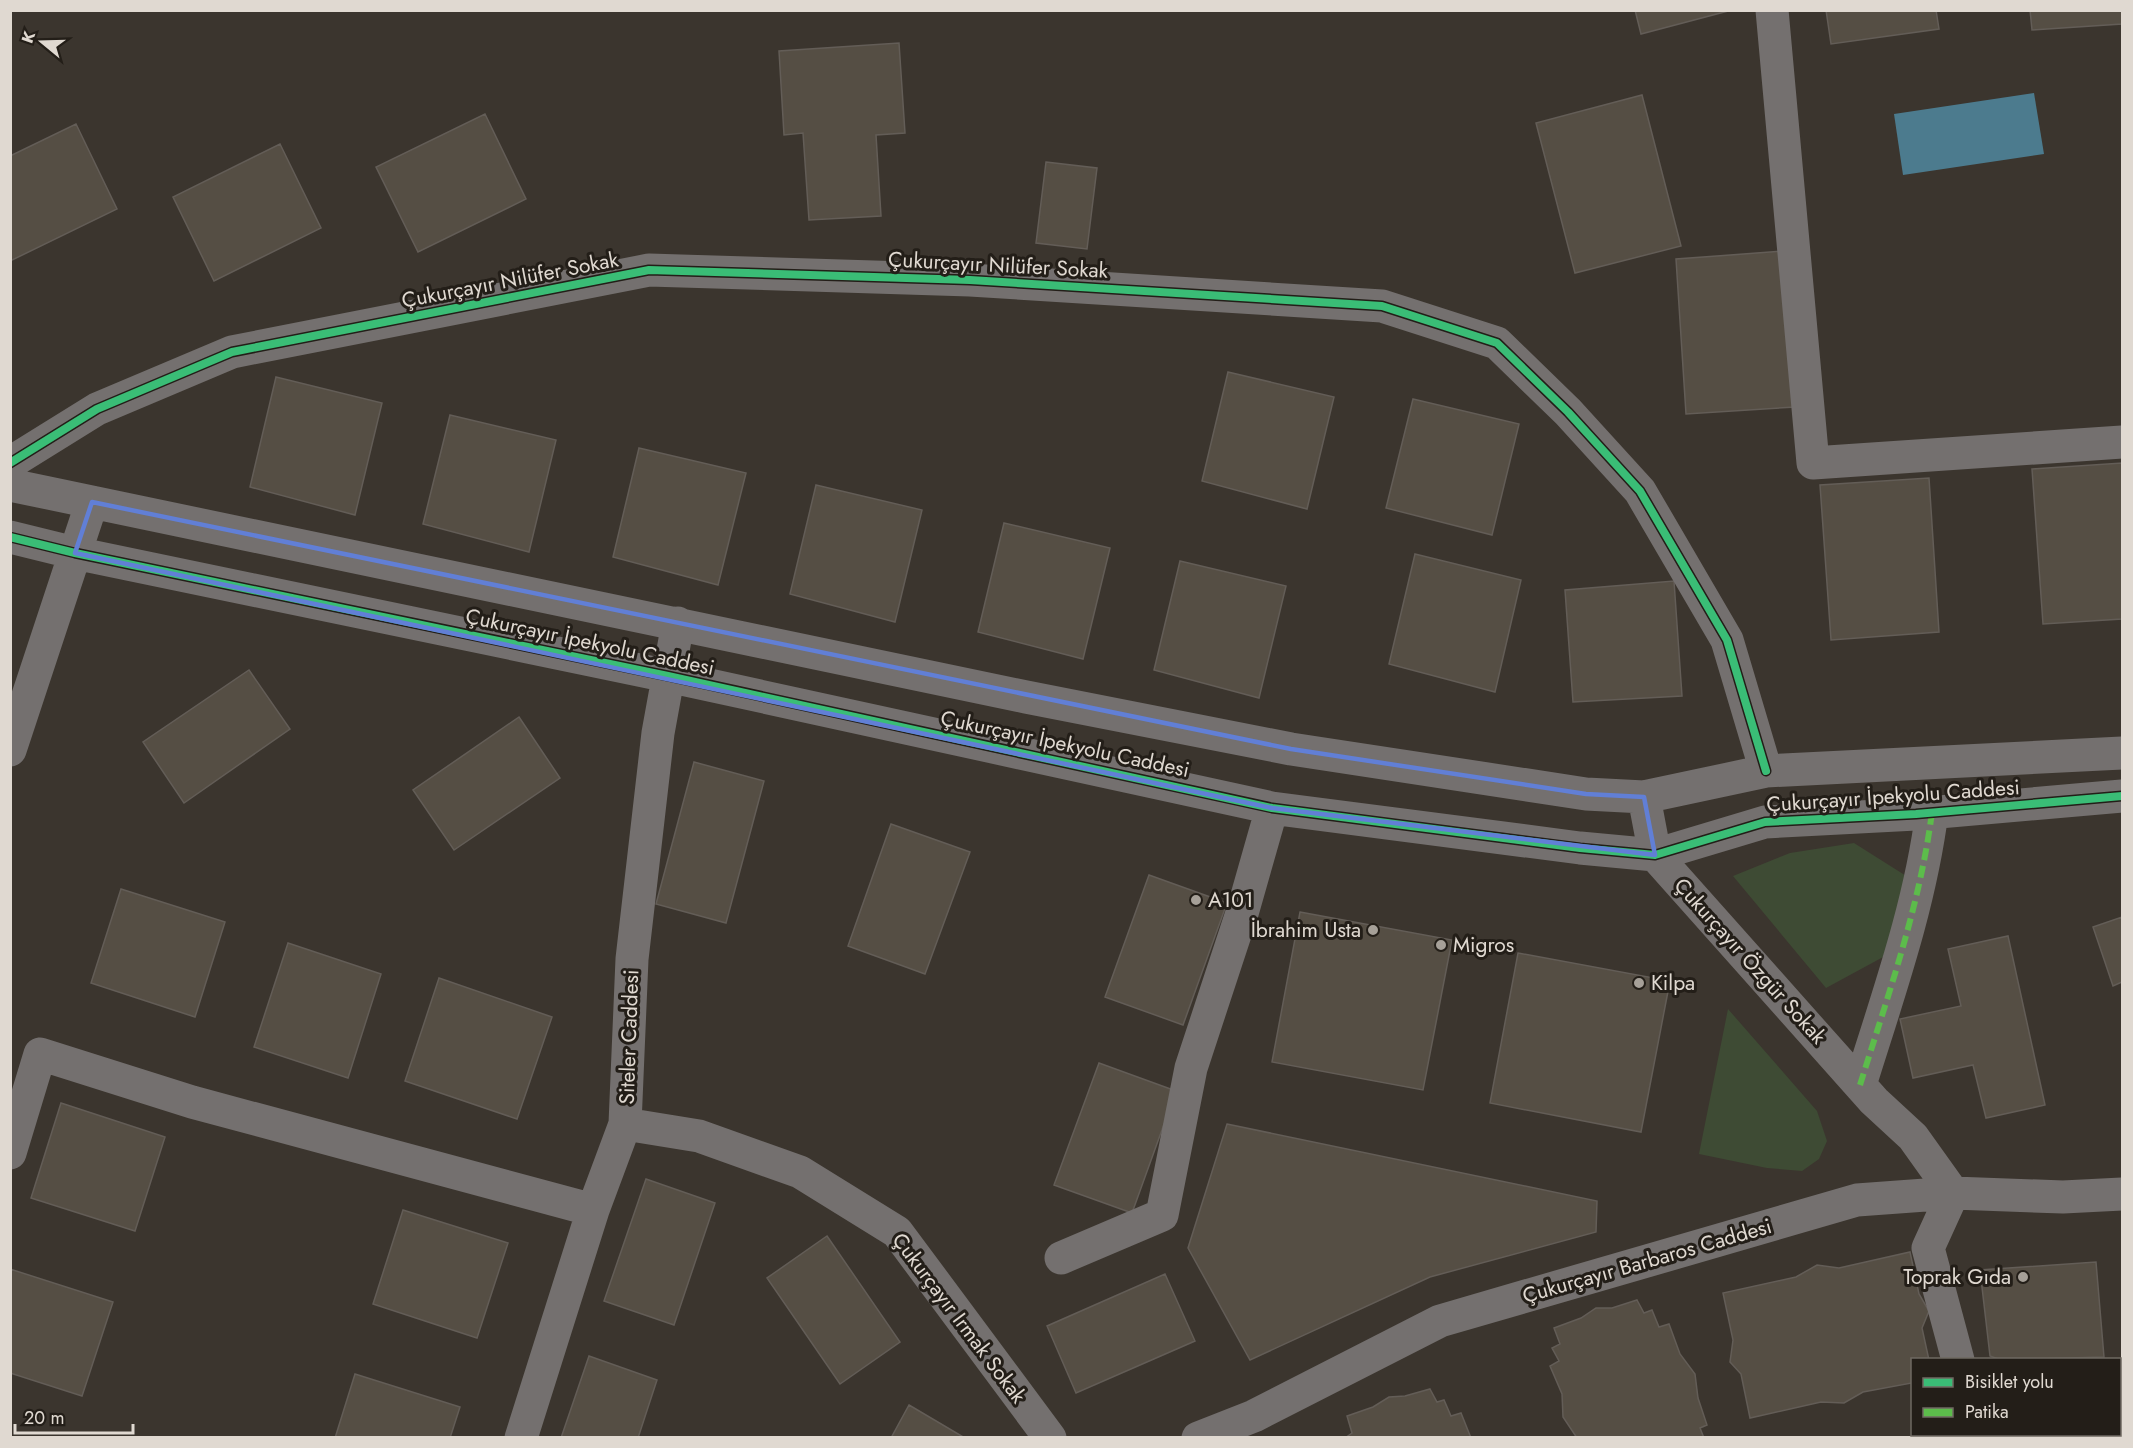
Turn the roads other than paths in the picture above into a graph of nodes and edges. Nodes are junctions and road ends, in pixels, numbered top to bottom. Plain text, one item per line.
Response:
1 (1772, 10) edge
2 (2122, 442) edge
3 (10, 463) edge
4 (10, 485) edge
5 (92, 502) junction
6 (10, 537) edge
7 (75, 553) junction
8 (678, 623) junction
9 (668, 676) junction
10 (10, 750) edge
11 (2122, 753) edge
12 (1766, 771) junction
13 (2122, 796) edge
14 (1644, 797) junction
15 (1272, 808) junction
16 (1932, 812) junction
17 (1655, 855) junction
18 (1860, 1085) junction
19 (625, 1124) junction
20 (10, 1153) edge
21 (1953, 1193) junction
22 (2122, 1194) edge
23 (592, 1210) junction
24 (1061, 1258) dead end
25 (1958, 1358) edge
26 (1260, 1427) edge
27 (521, 1437) edge
28 (1050, 1437) edge
29 (1198, 1437) edge

1 - 2 street
3 - 12 street, Çukurçayır Nilüfer Sokak
4 - 5 street, Çukurçayır İpekyolu Caddesi
5 - 7 street
5 - 8 street, Çukurçayır İpekyolu Caddesi
6 - 7 street, Çukurçayır İpekyolu Caddesi
7 - 9 street, Çukurçayır İpekyolu Caddesi
7 - 10 street
8 - 9 street, Siteler Caddesi
8 - 14 street, Çukurçayır İpekyolu Caddesi
9 - 15 street, Çukurçayır İpekyolu Caddesi
9 - 19 street, Siteler Caddesi
11 - 12 street, Çukurçayır İpekyolu Caddesi
12 - 14 street, Çukurçayır İpekyolu Caddesi
13 - 16 street, Çukurçayır İpekyolu Caddesi
14 - 17 street
15 - 17 street, Çukurçayır İpekyolu Caddesi
15 - 24 street
16 - 17 street, Çukurçayır İpekyolu Caddesi
16 - 18 street
17 - 18 street, Çukurçayır Özgür Sokak
18 - 21 street, Çukurçayır Özgür Sokak
19 - 23 street, Siteler Caddesi
19 - 28 street, Çukurçayır Irmak Sokak
20 - 23 street
21 - 22 street, Çukurçayır Barbaros Caddesi
21 - 25 street
21 - 26 street, Çukurçayır Barbaros Caddesi
23 - 27 street, Siteler Caddesi
26 - 29 street, Çukurçayır Barbaros Caddesi

